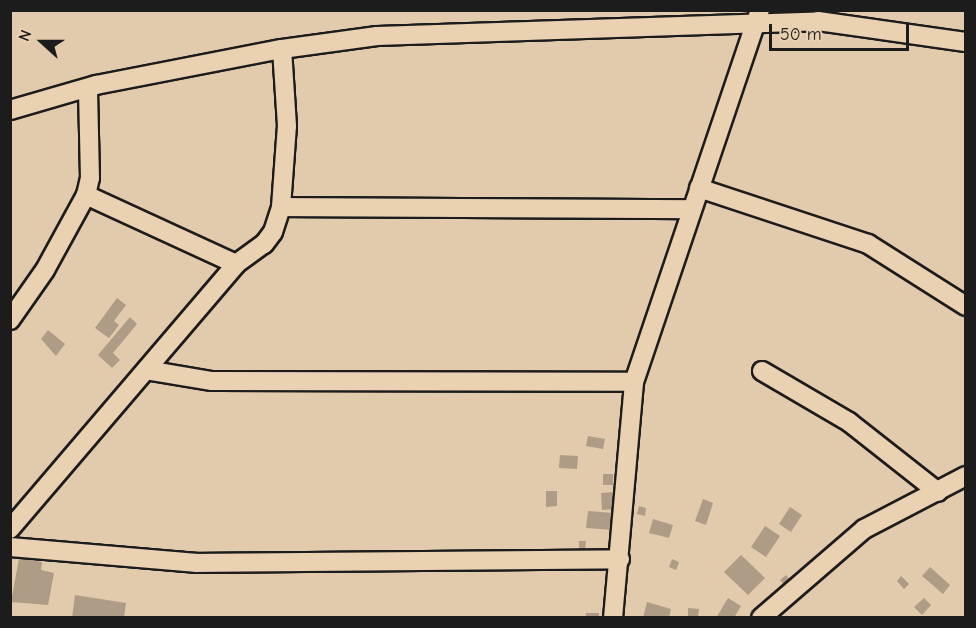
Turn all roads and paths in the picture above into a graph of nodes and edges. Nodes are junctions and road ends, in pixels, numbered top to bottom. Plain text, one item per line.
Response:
1 (758, 18) edge
2 (966, 42) edge
3 (282, 49) junction
4 (88, 88) junction
5 (10, 110) edge
6 (699, 188) junction
7 (86, 195) junction
8 (281, 207) junction
9 (690, 209) junction
10 (236, 264) junction
11 (966, 306) edge
12 (10, 320) edge
13 (146, 370) junction
14 (762, 371) dead end
15 (634, 382) junction
16 (966, 476) edge
17 (938, 492) junction
18 (10, 530) edge
19 (10, 547) edge
20 (620, 559) junction
21 (613, 618) edge
22 (761, 618) edge

1 - 2 street
1 - 3 street
1 - 6 street
3 - 4 street
3 - 8 street
4 - 5 street
4 - 7 street
6 - 9 street
6 - 11 street
7 - 10 street
7 - 12 street
8 - 9 street
8 - 10 street
9 - 15 street
10 - 13 street
13 - 15 street
13 - 18 street
14 - 17 street
15 - 20 street
16 - 17 street
17 - 22 street
19 - 20 street
20 - 21 street

